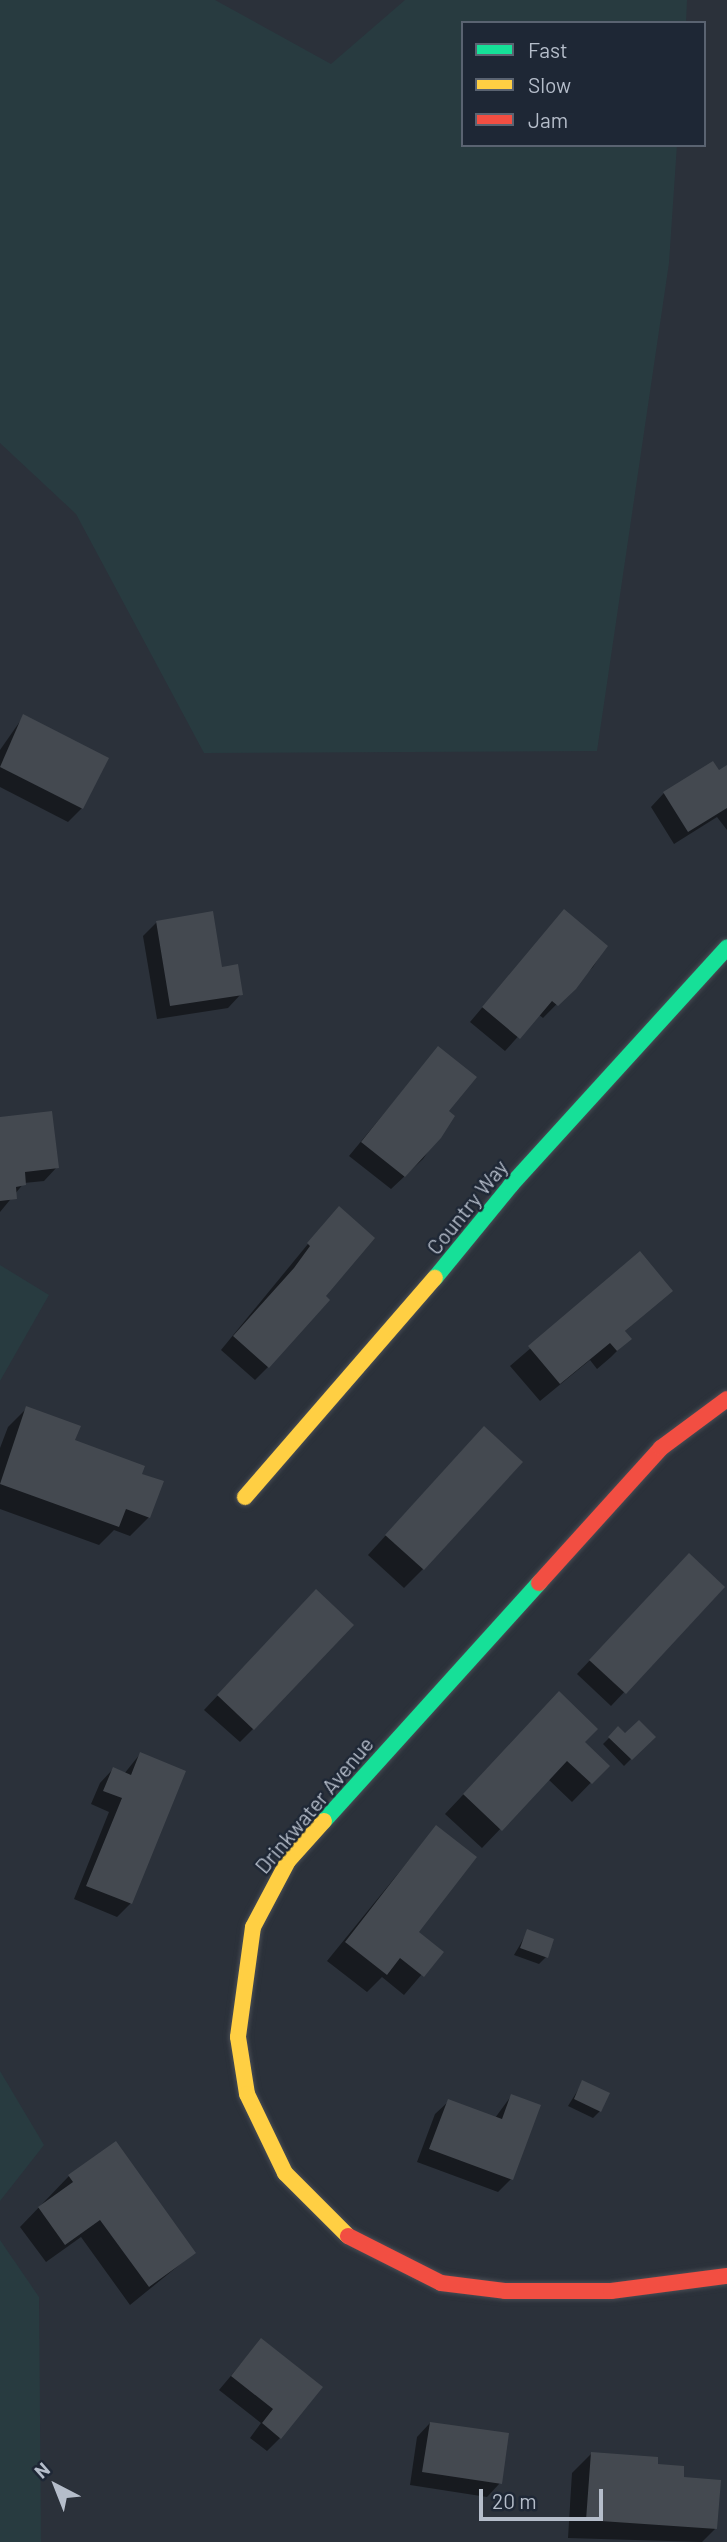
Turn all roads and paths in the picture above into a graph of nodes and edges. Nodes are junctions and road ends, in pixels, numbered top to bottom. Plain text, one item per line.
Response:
1 (727, 948) edge
2 (727, 1399) edge
3 (245, 1497) dead end
4 (727, 2276) edge

1 - 3 street, Country Way
2 - 4 street, Drinkwater Avenue

